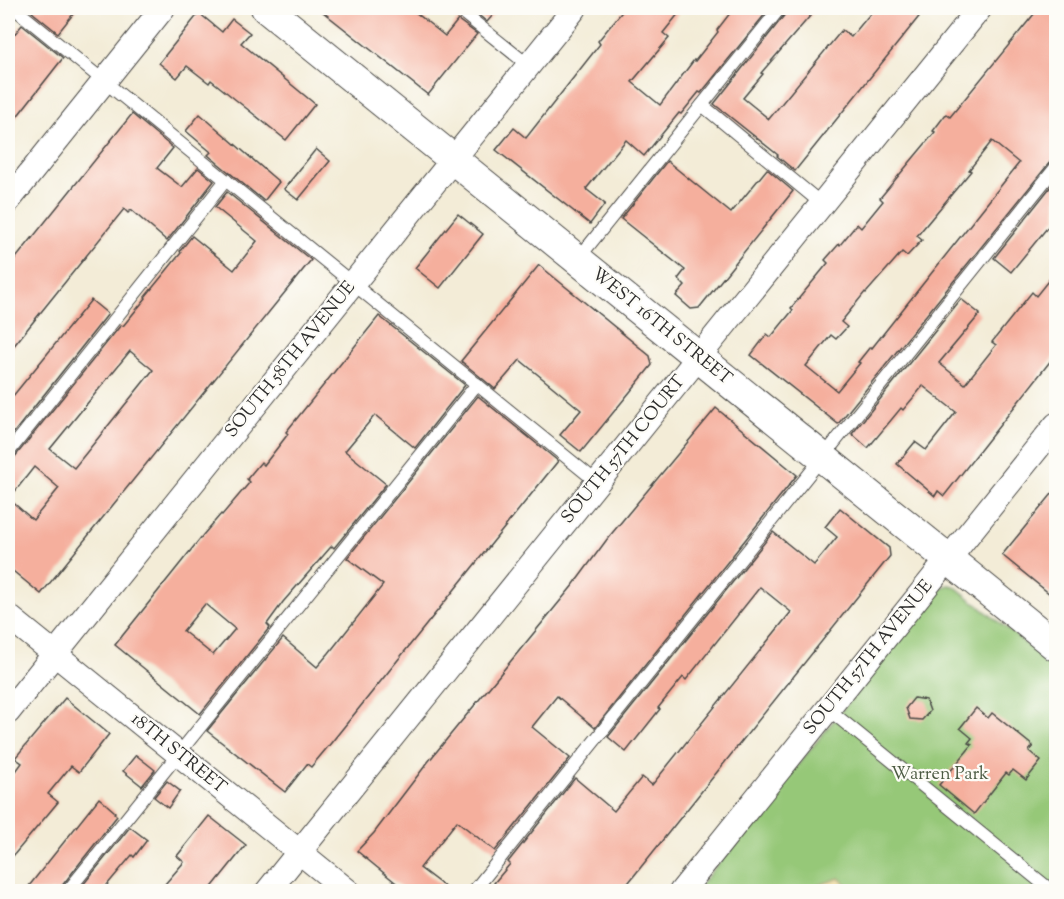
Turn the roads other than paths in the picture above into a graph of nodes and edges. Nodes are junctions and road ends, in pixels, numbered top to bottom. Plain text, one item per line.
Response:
1 (15, 8) edge
2 (163, 8) edge
3 (266, 8) edge
4 (457, 8) edge
5 (575, 8) edge
6 (780, 8) edge
7 (980, 8) edge
8 (528, 65) junction
9 (105, 81) junction
10 (702, 105) junction
11 (453, 159) junction
12 (1056, 167) edge
13 (226, 180) junction
14 (8, 201) edge
15 (822, 204) junction
16 (578, 259) junction
17 (353, 283) junction
18 (698, 357) junction
19 (477, 384) junction
20 (1056, 425) edge
21 (8, 453) edge
22 (823, 457) junction
23 (597, 482) junction
24 (949, 559) junction
25 (8, 616) edge
26 (1056, 646) edge
27 (54, 654) junction
28 (828, 709) junction
29 (8, 711) edge
30 (178, 754) junction
31 (300, 851) junction
32 (68, 891) edge
33 (267, 891) edge
34 (350, 891) edge
35 (473, 891) edge
36 (681, 891) edge
37 (1053, 891) edge

1 - 9 lane
2 - 9 street
3 - 11 street, WEST 16TH STREET
4 - 8 lane
5 - 8 street, SOUTH 58TH AVENUE
6 - 10 lane
7 - 15 street, SOUTH 57TH COURT
8 - 11 street, SOUTH 58TH AVENUE
9 - 13 lane
9 - 14 street
10 - 15 lane
10 - 16 lane
11 - 16 street, WEST 16TH STREET
11 - 17 street, SOUTH 58TH AVENUE
12 - 22 lane
13 - 17 lane
13 - 21 lane
15 - 18 street, SOUTH 57TH COURT
16 - 18 street, WEST 16TH STREET
17 - 19 lane
17 - 27 street, SOUTH 58TH AVENUE
18 - 22 street, WEST 16TH STREET
18 - 23 street, SOUTH 57TH COURT
19 - 23 lane
19 - 30 lane
20 - 24 street, SOUTH 57TH AVENUE
22 - 24 street, WEST 16TH STREET
22 - 35 lane
23 - 31 street, SOUTH 57TH COURT
24 - 26 street, WEST 16TH STREET
24 - 28 street, SOUTH 57TH AVENUE
25 - 27 street, 18TH STREET
27 - 29 street, SOUTH 58TH AVENUE
27 - 30 street, 18TH STREET
28 - 36 street, SOUTH 57TH AVENUE
28 - 37 lane
30 - 31 street, 18TH STREET
30 - 32 lane
31 - 33 street, SOUTH 57TH COURT
31 - 34 street, 18TH STREET

